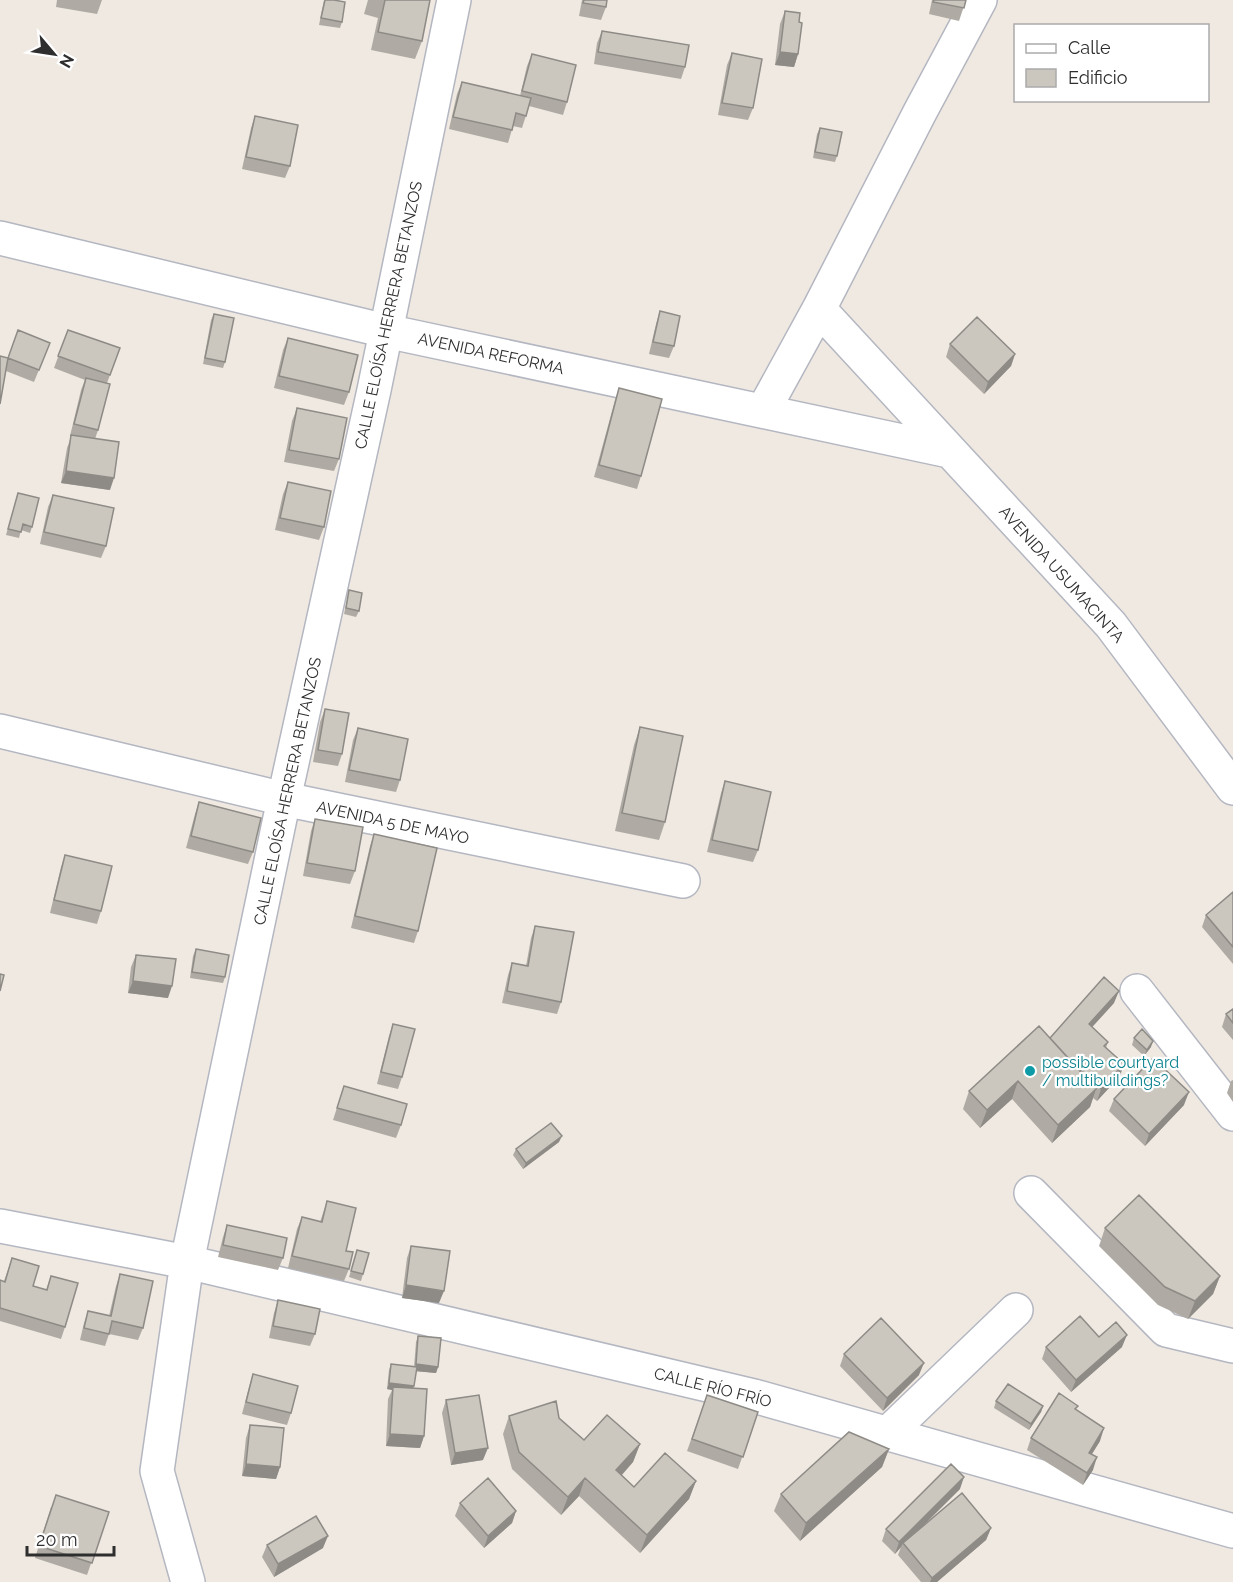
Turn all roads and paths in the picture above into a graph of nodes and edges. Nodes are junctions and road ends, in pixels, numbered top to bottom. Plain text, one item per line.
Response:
1 (454, 0) edge
2 (981, 0) edge
3 (0, 238) edge
4 (819, 309) junction
5 (386, 331) junction
6 (763, 411) junction
7 (949, 451) junction
8 (0, 731) edge
9 (1233, 788) edge
10 (284, 799) junction
11 (683, 881) dead end
12 (1137, 991) dead end
13 (1233, 1114) edge
14 (1031, 1193) dead end
15 (0, 1226) edge
16 (187, 1262) junction
17 (1016, 1310) dead end
18 (1233, 1346) edge
19 (887, 1434) junction
20 (1233, 1531) edge
21 (188, 1582) edge

1 - 5 street, CALLE ELOÍSA HERRERA BETANZOS
2 - 4 street
3 - 5 street, AVENIDA REFORMA
4 - 6 street
4 - 7 street, AVENIDA USUMACINTA
5 - 6 street, AVENIDA REFORMA
5 - 10 street, CALLE ELOÍSA HERRERA BETANZOS
6 - 7 street, AVENIDA REFORMA
7 - 9 street, AVENIDA USUMACINTA
8 - 10 street, AVENIDA 5 DE MAYO
10 - 11 street, AVENIDA 5 DE MAYO
10 - 16 street, CALLE ELOÍSA HERRERA BETANZOS
12 - 13 street
14 - 18 street
15 - 16 street, CALLE RÍO FRÍO
16 - 19 street, CALLE RÍO FRÍO
16 - 21 street, CALLE ELOÍSA HERRERA BETANZOS
17 - 19 street
19 - 20 street, CALLE RÍO FRÍO

